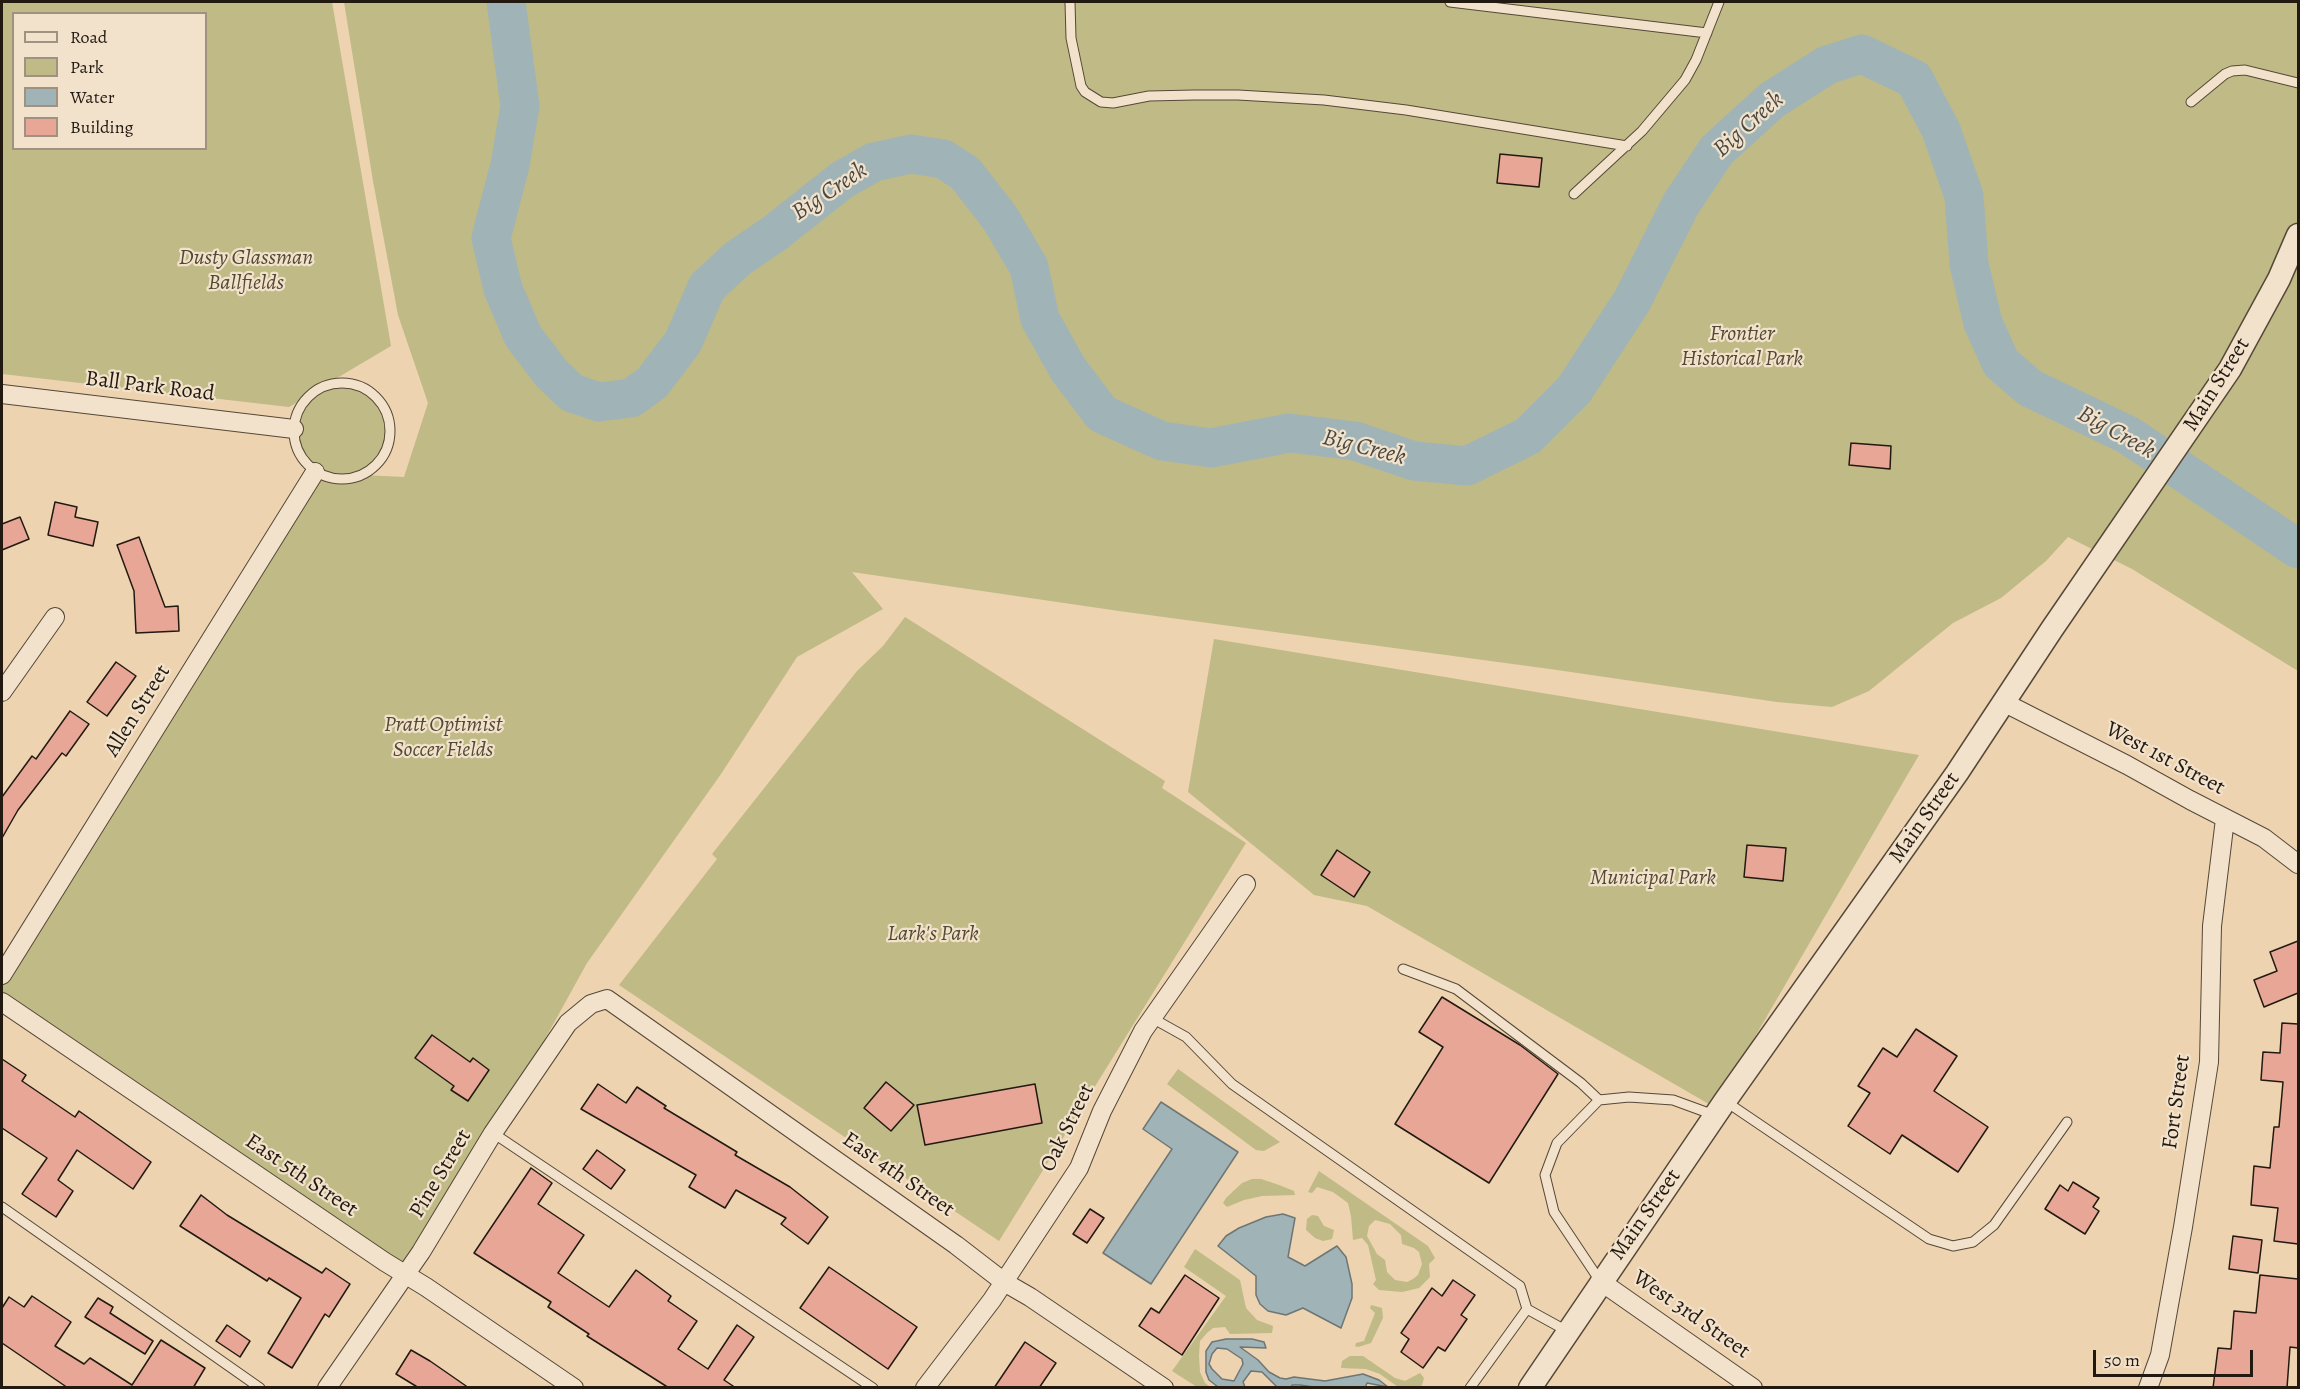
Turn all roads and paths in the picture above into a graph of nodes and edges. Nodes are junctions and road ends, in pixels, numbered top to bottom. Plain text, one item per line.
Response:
1 (1071, 2) edge
2 (1450, 2) edge
3 (1719, 2) edge
4 (1707, 33) junction
5 (2298, 83) edge
6 (2191, 102) dead end
7 (1627, 146) junction
8 (1574, 194) dead end
9 (2298, 235) edge
10 (2, 394) edge
11 (294, 429) junction
12 (315, 472) junction
13 (55, 617) dead end
14 (2, 692) edge
15 (2005, 703) junction
16 (2225, 819) junction
17 (2298, 864) edge
18 (1246, 884) dead end
19 (1403, 969) dead end
20 (2, 975) edge
21 (607, 999) joint
22 (2, 1002) edge
23 (1152, 1018) junction
24 (1599, 1100) junction
25 (1719, 1108) junction
26 (2067, 1122) dead end
27 (494, 1133) junction
28 (2, 1207) edge
29 (405, 1275) junction
30 (1600, 1281) junction
31 (1004, 1282) junction
32 (1527, 1309) junction
33 (1567, 1331) junction
34 (260, 1388) edge
35 (327, 1388) edge
36 (574, 1388) edge
37 (873, 1388) edge
38 (925, 1388) edge
39 (1164, 1388) edge
40 (1470, 1388) edge
41 (1530, 1388) edge
42 (1753, 1388) edge
43 (2148, 1388) edge

1 - 7 lane
2 - 4 lane
3 - 4 lane
4 - 7 lane
5 - 6 lane
7 - 8 lane
9 - 15 street, Main Street
10 - 11 street, Ball Park Road
11 - 12 lane
11 - 12 lane
12 - 20 street, Allen Street
13 - 14 street
15 - 16 street, West 1st Street
15 - 25 street, Main Street
16 - 17 street, West 1st Street
16 - 43 street, Fort Street
18 - 23 street, Oak Street
19 - 24 lane
21 - 27 street, Pine Street
21 - 31 street, East 4th Street
22 - 29 street, East 5th Street
23 - 31 street, Oak Street
23 - 32 lane
24 - 25 lane
24 - 30 lane
25 - 26 lane
25 - 30 street, Main Street
27 - 29 street, Pine Street
27 - 37 lane
28 - 34 lane
29 - 35 street, Pine Street
29 - 36 street, East 5th Street
30 - 33 street, Main Street
30 - 42 street, West 3rd Street
31 - 38 street, Oak Street
31 - 39 street, East 4th Street
32 - 33 lane
32 - 40 lane
33 - 41 street, Main Street

